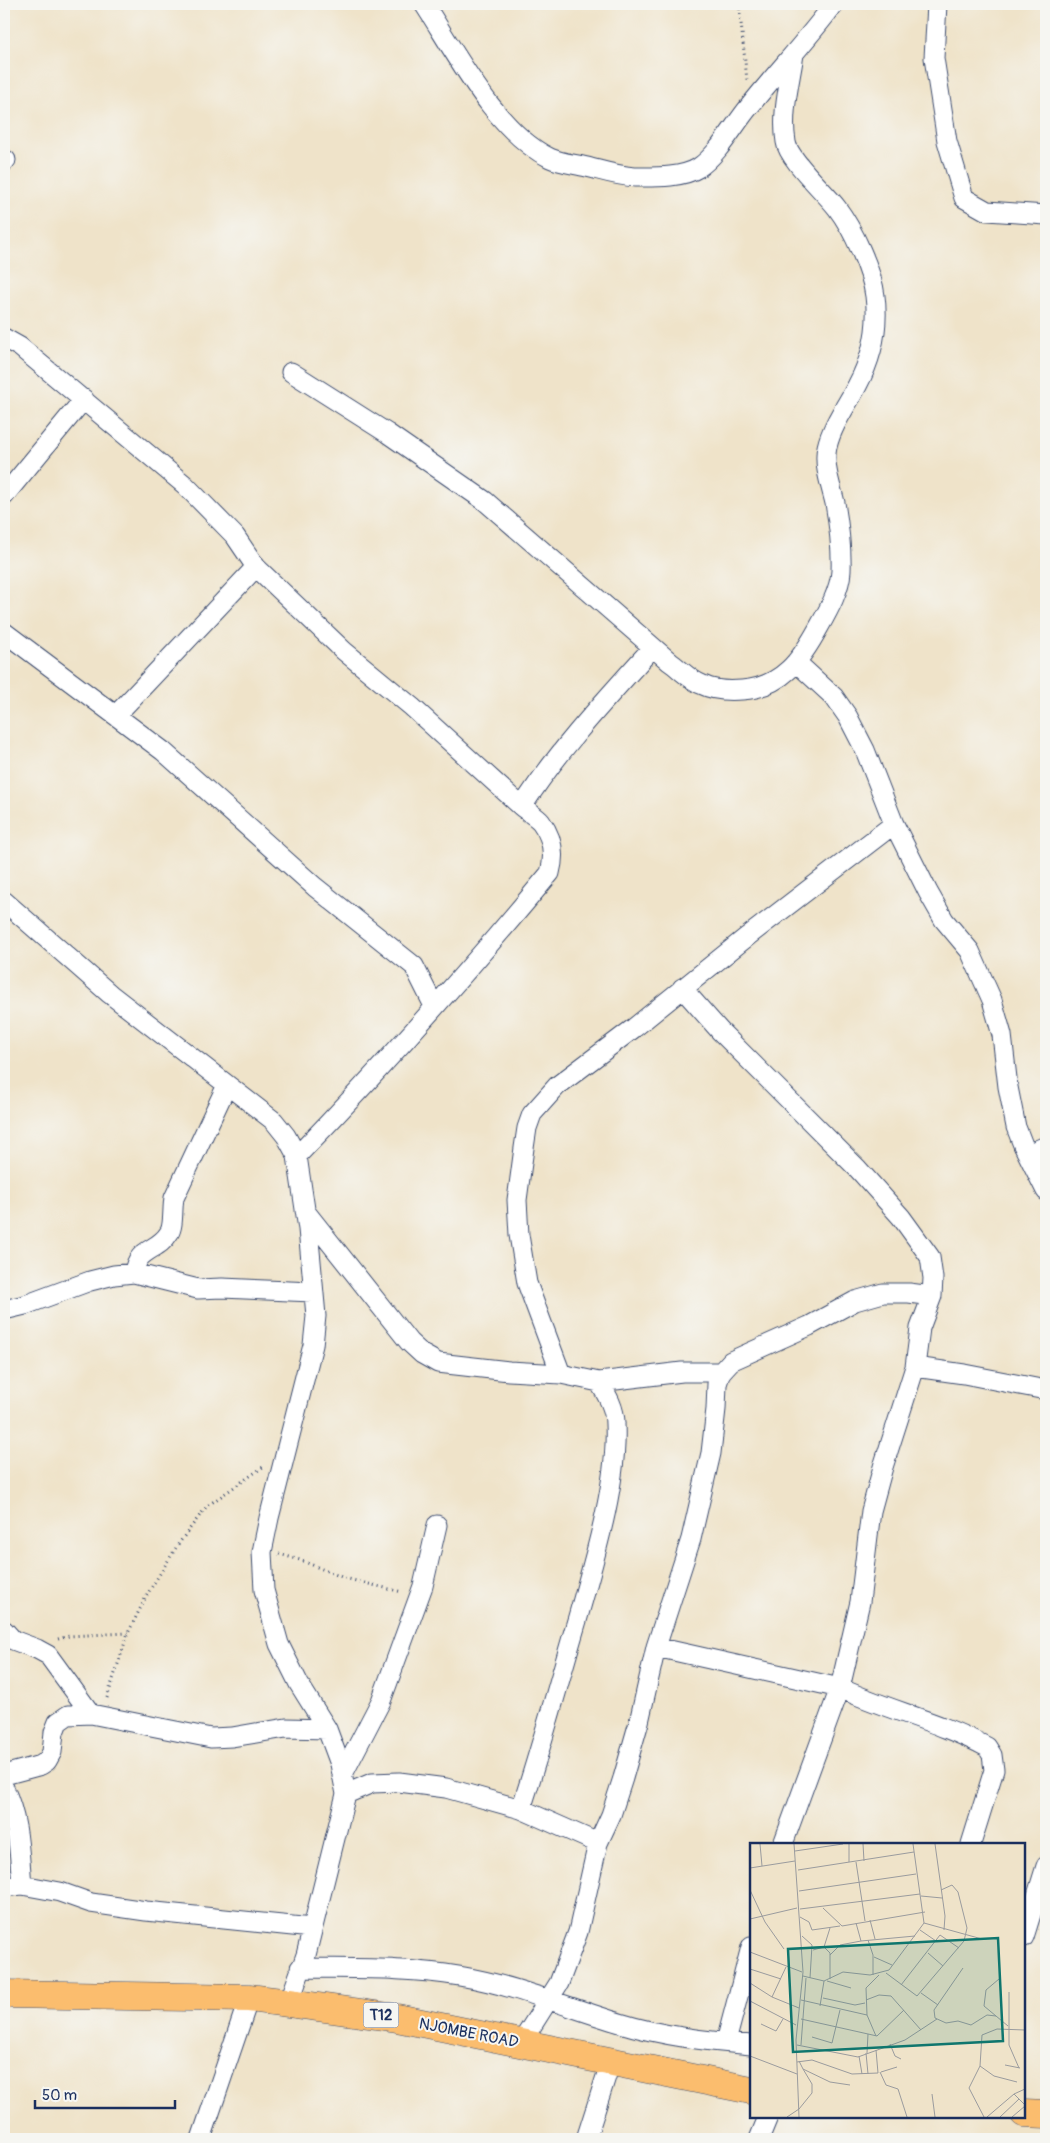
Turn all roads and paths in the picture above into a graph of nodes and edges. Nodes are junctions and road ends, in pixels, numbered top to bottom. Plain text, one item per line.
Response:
1 (424, 4) edge
2 (739, 4) edge
3 (834, 4) edge
4 (937, 4) edge
5 (794, 54) junction
6 (750, 106) junction
7 (1046, 215) edge
8 (4, 338) edge
9 (291, 372) dead end
10 (84, 399) junction
11 (4, 496) edge
12 (256, 567) junction
13 (4, 632) edge
14 (653, 647) junction
15 (796, 662) junction
16 (116, 715) junction
17 (522, 807) junction
18 (894, 824) junction
19 (4, 901) edge
20 (682, 988) junction
21 (434, 1006) junction
22 (227, 1084) junction
23 (1046, 1146) edge
24 (1028, 1154) junction
25 (297, 1156) junction
26 (1046, 1191) edge
27 (305, 1211) junction
28 (134, 1273) junction
29 (313, 1292) junction
30 (932, 1296) junction
31 (4, 1310) edge
32 (915, 1367) junction
33 (721, 1372) junction
34 (561, 1374) junction
35 (599, 1382) junction
36 (1046, 1390) edge
37 (287, 1451) junction
38 (437, 1525) dead end
39 (262, 1552) junction
40 (420, 1595) junction
41 (4, 1630) edge
42 (128, 1633) junction
43 (656, 1647) junction
44 (37, 1649) junction
45 (840, 1688) junction
46 (97, 1715) junction
47 (327, 1730) junction
48 (4, 1775) edge
49 (342, 1776) junction
50 (4, 1788) edge
51 (346, 1794) junction
52 (521, 1809) junction
53 (598, 1843) junction
54 (783, 1843) edge
55 (971, 1843) edge
56 (1046, 1866) edge
57 (13, 1886) edge
58 (312, 1928) junction
59 (1025, 1934) edge
60 (750, 1951) edge
61 (300, 1968) junction
62 (4, 1994) edge
63 (249, 1998) junction
64 (549, 2000) junction
65 (290, 2003) junction
66 (726, 2042) junction
67 (521, 2043) junction
68 (750, 2045) edge
69 (612, 2061) junction
70 (750, 2090) edge
71 (1025, 2113) edge
72 (1046, 2114) edge
73 (768, 2118) edge
74 (201, 2139) edge
75 (586, 2139) edge
76 (759, 2139) edge

1 - 6 street
2 - 6 path
3 - 5 street
4 - 7 street
5 - 6 street
5 - 15 street
8 - 10 street
9 - 14 street
10 - 11 street
10 - 12 street
12 - 16 street
12 - 17 street
13 - 16 street
14 - 15 street
14 - 17 street
15 - 18 street
16 - 21 street
17 - 21 street
18 - 20 street
18 - 24 street
19 - 22 street
20 - 30 street
20 - 34 street
21 - 25 street
22 - 25 street
22 - 28 street
23 - 24 street
24 - 26 street
25 - 27 street
27 - 29 street
27 - 34 street
28 - 29 street
28 - 31 street
29 - 37 street
30 - 32 street
30 - 33 street
32 - 36 street
32 - 45 street
33 - 35 street
33 - 43 street
34 - 35 street
35 - 52 street
37 - 39 street
37 - 42 path
38 - 40 street
39 - 40 path
39 - 47 street
40 - 49 street
41 - 44 street
42 - 44 path
42 - 46 path
43 - 45 street
43 - 53 street
44 - 46 street
45 - 54 street
45 - 55 street
46 - 47 street
46 - 48 street
47 - 49 street
49 - 51 street
50 - 57 street
51 - 52 street
51 - 58 street
52 - 53 street
53 - 64 street
56 - 59 street
57 - 58 street
58 - 61 street
60 - 66 street
61 - 64 street
61 - 65 street
62 - 63 highway, NJOMBE ROAD / T12
63 - 65 highway, NJOMBE ROAD / T12
63 - 74 street
64 - 66 street
64 - 67 street
65 - 67 highway, NJOMBE ROAD / T12
66 - 68 street
67 - 69 highway, NJOMBE ROAD / T12
69 - 70 highway, NJOMBE ROAD / T12
69 - 75 street
71 - 72 highway
73 - 76 street

